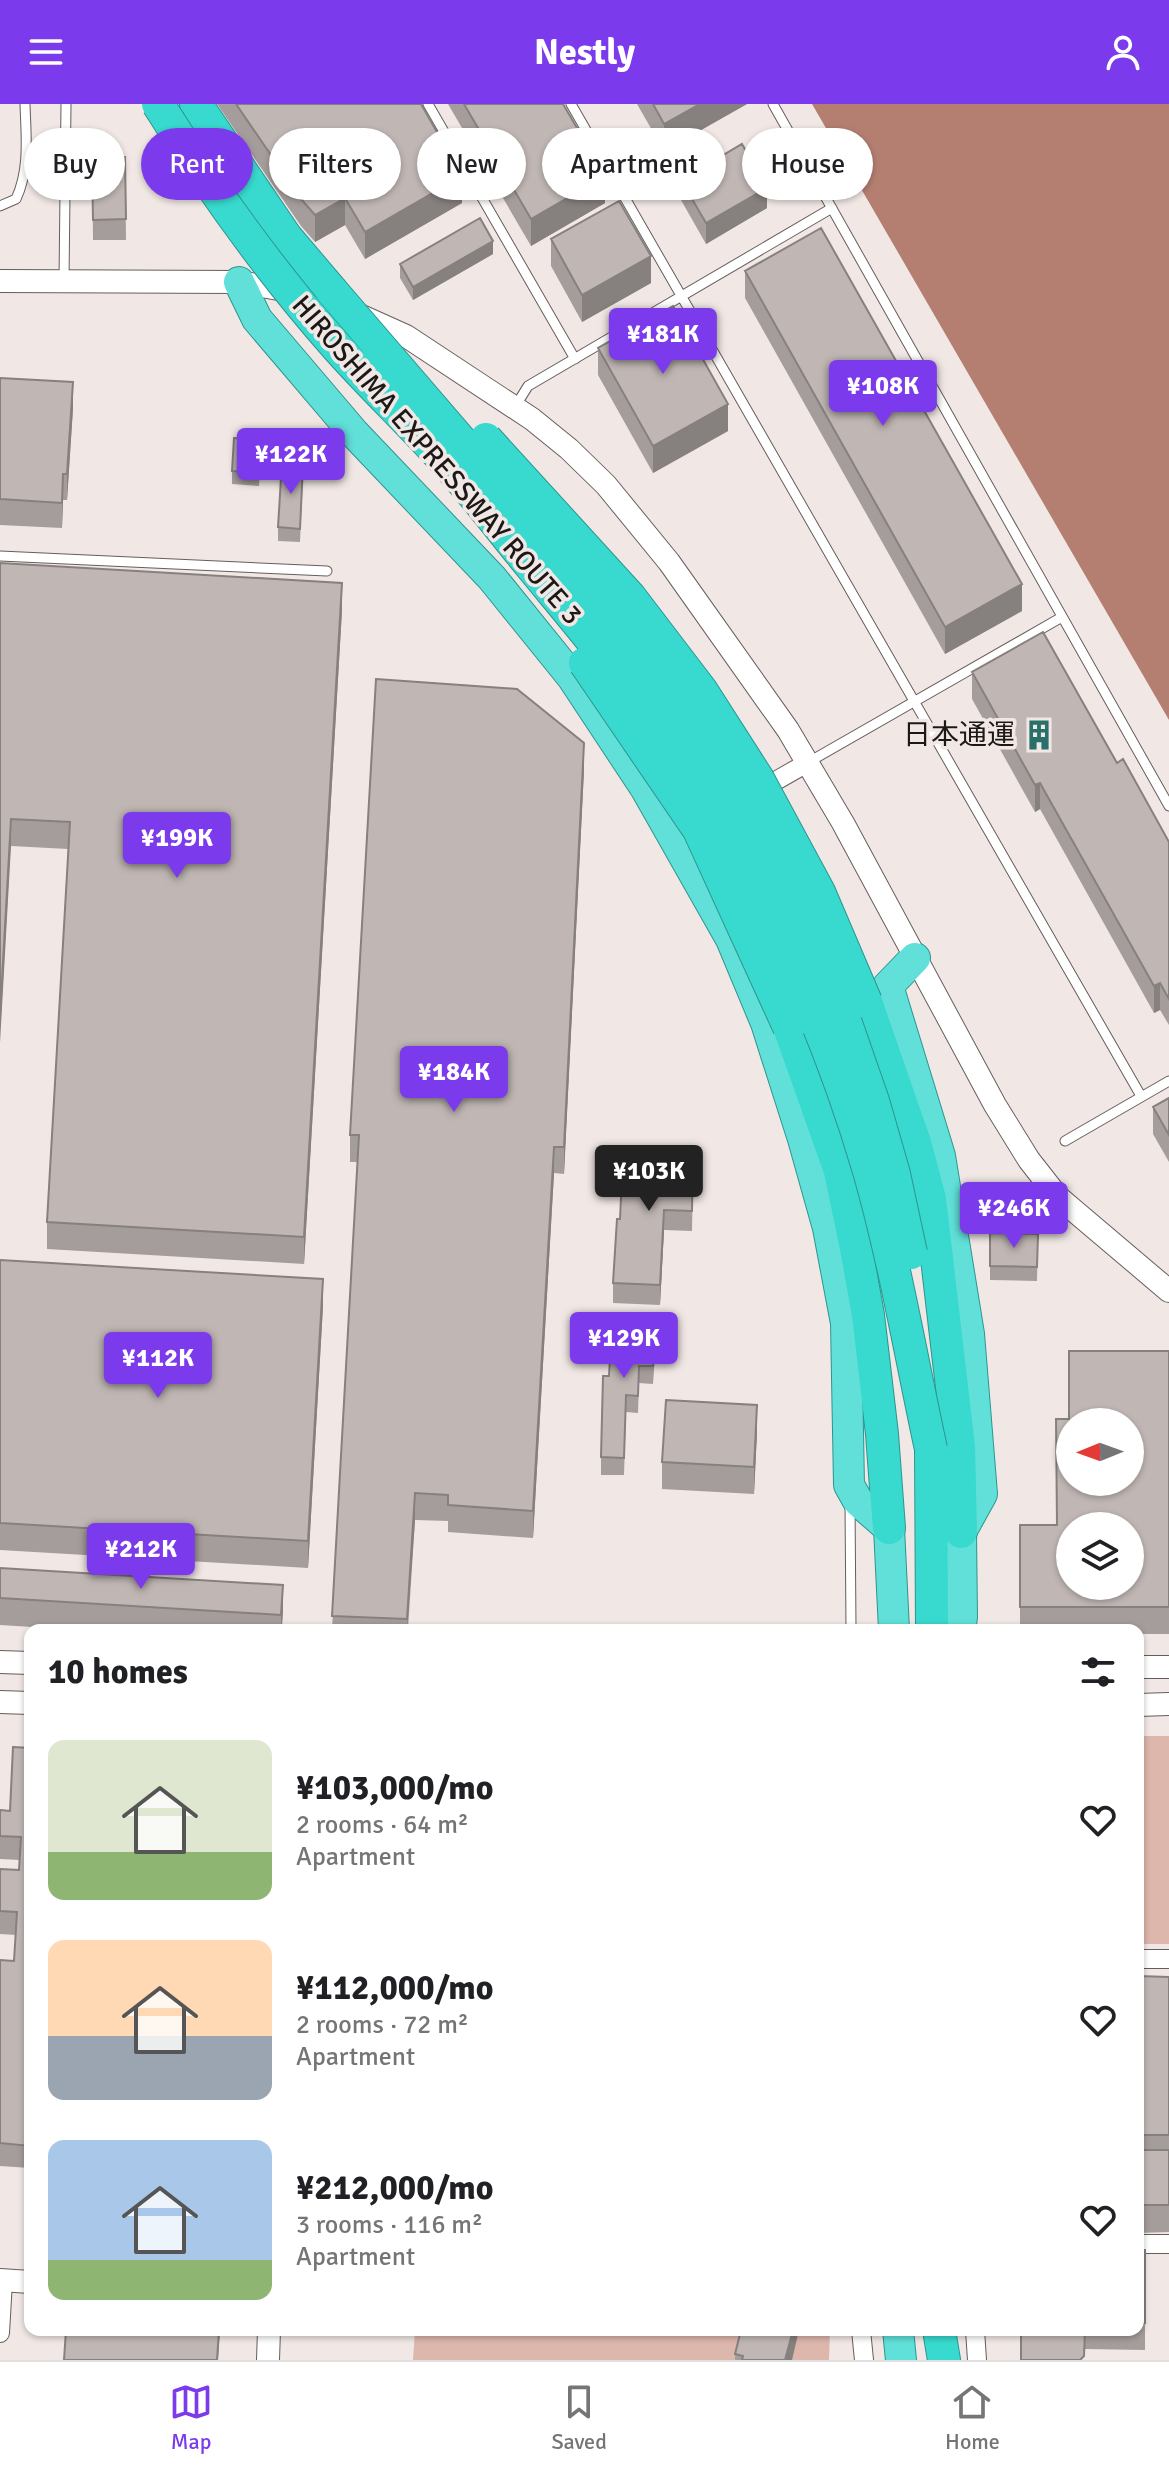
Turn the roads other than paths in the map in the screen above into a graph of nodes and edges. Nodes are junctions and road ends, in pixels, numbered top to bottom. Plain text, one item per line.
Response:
1 (25, 104) edge
2 (66, 104) edge
3 (158, 104) edge
4 (196, 104) edge
5 (428, 104) edge
6 (571, 104) edge
7 (773, 104) edge
8 (0, 206) edge
9 (832, 208) junction
10 (0, 281) edge
11 (64, 281) junction
12 (239, 282) junction
13 (331, 290) junction
14 (681, 296) junction
15 (336, 346) junction
16 (575, 359) junction
17 (515, 407) junction
18 (0, 556) edge
19 (327, 571) dead end
20 (1062, 617) junction
21 (915, 701) junction
22 (807, 763) junction
23 (1169, 806) edge
24 (675, 839) junction
25 (915, 958) junction
26 (1169, 1081) edge
27 (1141, 1096) junction
28 (1065, 1141) dead end
29 (1169, 1291) edge
30 (931, 1449) junction
31 (849, 1485) junction
32 (889, 1528) junction
33 (961, 1532) junction
34 (851, 1624) edge
35 (894, 1624) edge
36 (932, 1624) edge
37 (961, 1624) edge
38 (0, 1662) edge
39 (24, 1663) edge
40 (1144, 1667) edge
41 (1169, 1667) edge
42 (0, 1702) edge
43 (24, 1703) edge
44 (1169, 1704) edge
45 (1144, 1705) edge
46 (1144, 1959) edge
47 (1169, 1959) edge
48 (1144, 2244) edge
49 (1169, 2244) edge
50 (2, 2280) edge
51 (24, 2282) edge
52 (0, 2333) edge
53 (269, 2336) edge
54 (862, 2336) edge
55 (899, 2336) edge
56 (940, 2336) edge
57 (954, 2336) edge
58 (975, 2336) edge
59 (268, 2360) edge
60 (864, 2360) edge
61 (901, 2360) edge
62 (944, 2360) edge
63 (956, 2360) edge
64 (977, 2360) edge

1 - 8 lane
2 - 11 lane
3 - 15 highway, HIROSHIMA EXPRESSWAY ROUTE 3, bridge
4 - 13 highway, HIROSHIMA EXPRESSWAY ROUTE 3
5 - 16 lane
6 - 14 lane
7 - 9 lane
9 - 14 lane
9 - 20 lane
10 - 11 street
11 - 12 street
12 - 17 street
12 - 24 highway
13 - 30 highway, HIROSHIMA EXPRESSWAY ROUTE 3, bridge
13 - 33 highway, bridge
14 - 16 lane
14 - 21 lane
15 - 30 highway, HIROSHIMA EXPRESSWAY ROUTE 3, bridge
15 - 32 highway, bridge
16 - 17 lane
17 - 22 street
18 - 19 lane
20 - 21 lane
20 - 23 lane
21 - 22 lane
21 - 27 lane
22 - 24 street
22 - 25 street
24 - 31 highway
25 - 29 street
25 - 33 highway
26 - 27 lane
27 - 28 lane
30 - 36 highway, HIROSHIMA EXPRESSWAY ROUTE 3
31 - 32 highway
31 - 34 lane
32 - 35 highway
33 - 37 highway
38 - 39 street
40 - 41 street
42 - 43 street
44 - 45 street
46 - 47 street
48 - 49 street
50 - 51 street
50 - 52 street
53 - 59 street
54 - 60 street
55 - 61 highway
56 - 62 highway
57 - 63 highway
58 - 64 street

